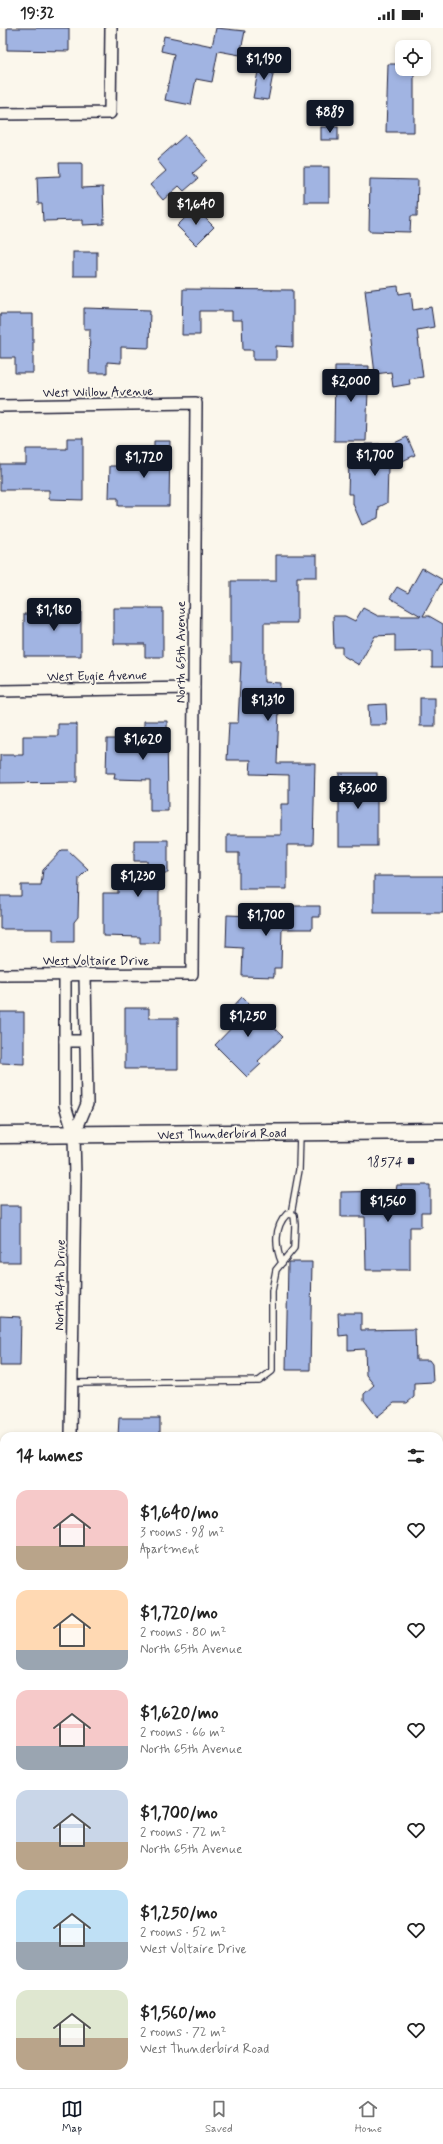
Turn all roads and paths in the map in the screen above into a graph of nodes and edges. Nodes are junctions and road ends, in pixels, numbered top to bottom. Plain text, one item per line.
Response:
1 (111, 28) edge
2 (0, 114) edge
3 (196, 403) joint
4 (0, 406) edge
5 (194, 688) junction
6 (0, 691) edge
7 (65, 974) junction
8 (85, 974) junction
9 (192, 974) joint
10 (0, 975) edge
11 (65, 1041) junction
12 (85, 1041) junction
13 (443, 1131) edge
14 (300, 1132) junction
15 (0, 1135) edge
16 (74, 1135) junction
17 (291, 1214) junction
18 (282, 1263) junction
19 (71, 1383) junction
20 (71, 1432) edge

1 - 2 street
3 - 4 street, West Willow Avenue
3 - 5 street, North 65th Avenue
5 - 6 street, West Eugie Avenue
5 - 9 street, North 65th Avenue
7 - 8 street, West Voltaire Drive
7 - 10 street, West Voltaire Drive
7 - 11 street, North 64th Drive
8 - 9 street, West Voltaire Drive
8 - 12 street, North 64th Drive
11 - 12 street
11 - 16 street, North 64th Drive
12 - 16 street, North 64th Drive
13 - 14 main road, West Thunderbird Road
14 - 16 main road, West Thunderbird Road
14 - 17 lane
15 - 16 main road, West Thunderbird Road
16 - 19 street, North 64th Drive
17 - 18 lane
17 - 18 lane
18 - 19 lane
19 - 20 street, North 64th Drive

